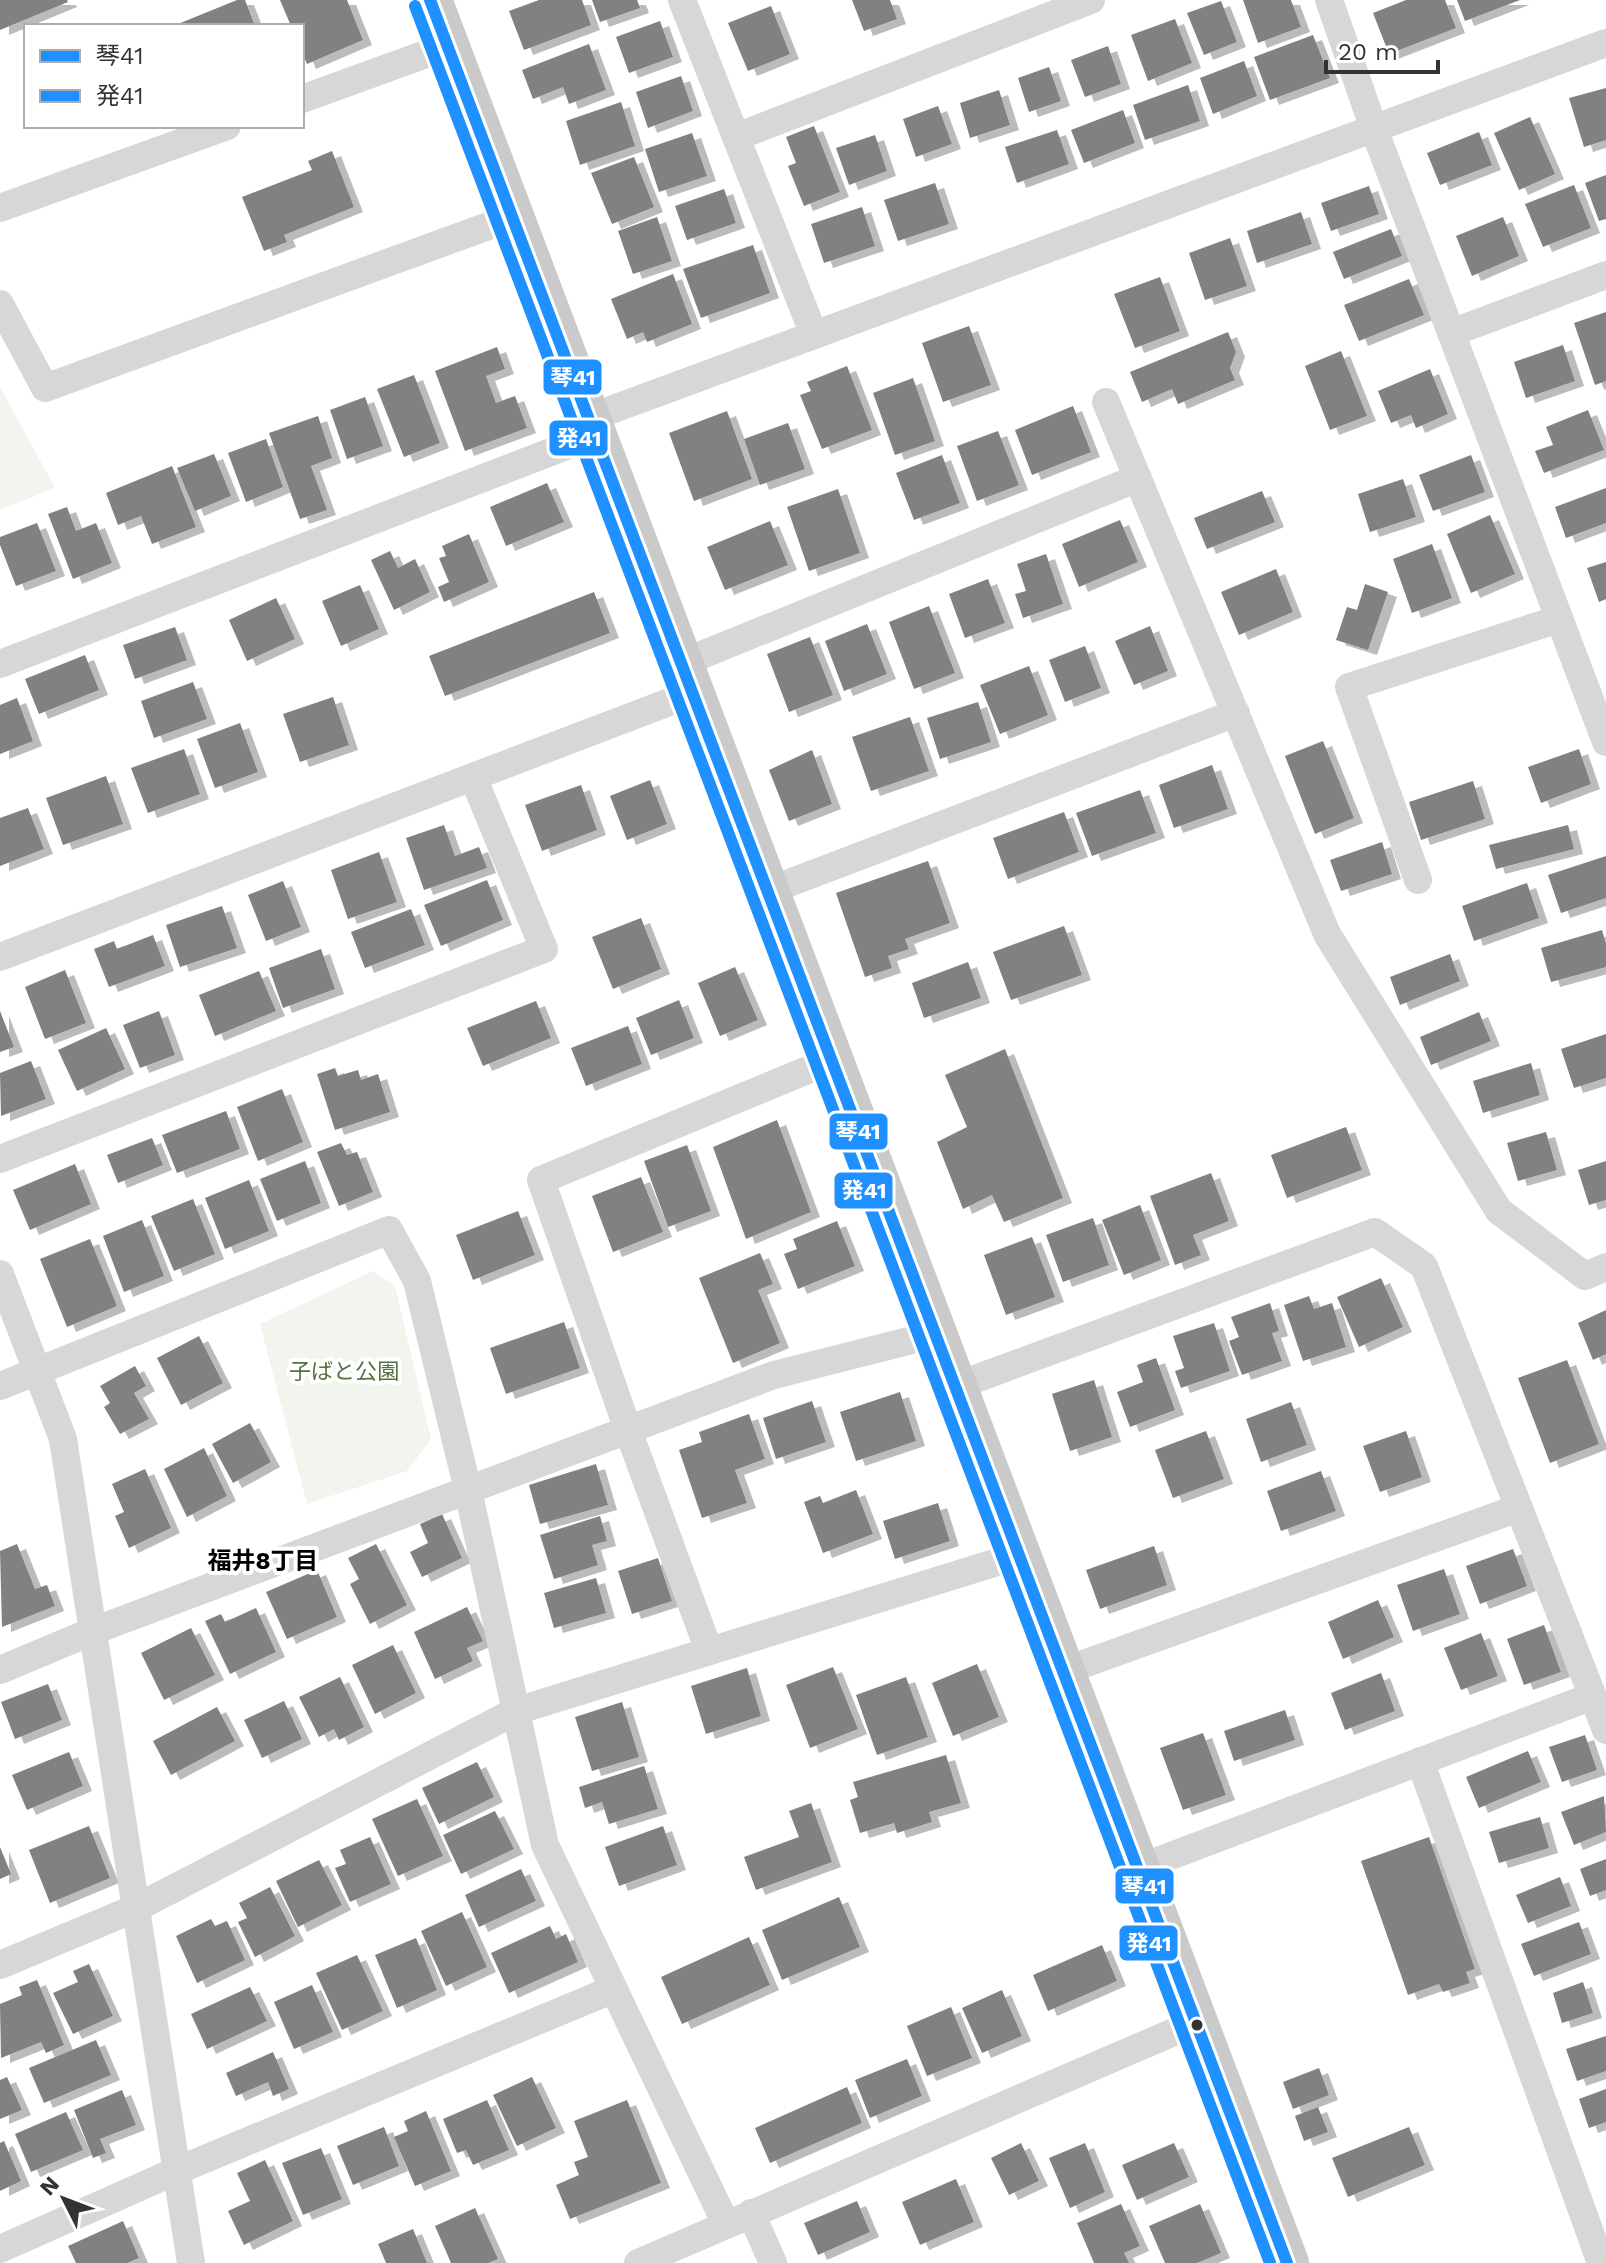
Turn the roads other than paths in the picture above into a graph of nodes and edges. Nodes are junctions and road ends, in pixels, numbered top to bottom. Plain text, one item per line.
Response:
1 (430, 0) edge
2 (682, 0) edge
3 (1091, 0) edge
4 (1329, 0) edge
5 (1606, 43) edge
6 (448, 46) junction
7 (304, 98) edge
8 (221, 128) edge
9 (1374, 129) junction
10 (736, 137) junction
11 (0, 208) edge
12 (513, 217) junction
13 (1606, 275) edge
14 (0, 304) edge
15 (1451, 333) junction
16 (814, 335) junction
17 (1106, 402) dead end
18 (592, 426) junction
19 (1138, 478) junction
20 (1559, 619) junction
21 (0, 664) edge
22 (688, 678) junction
23 (1236, 713) junction
24 (1606, 742) edge
25 (473, 777) junction
26 (1418, 880) dead end
27 (768, 891) junction
28 (0, 957) edge
29 (832, 1060) junction
30 (0, 1159) edge
31 (1606, 1267) edge
32 (0, 1274) edge
33 (936, 1334) junction
34 (37, 1371) junction
35 (0, 1386) edge
36 (956, 1386) junction
37 (628, 1430) junction
38 (468, 1490) junction
39 (1519, 1508) junction
40 (1020, 1555) junction
41 (93, 1631) junction
42 (709, 1651) junction
43 (0, 1670) edge
44 (1064, 1671) junction
45 (1593, 1696) junction
46 (516, 1711) junction
47 (1606, 1730) edge
48 (1420, 1761) junction
49 (1139, 1868) junction
50 (136, 1908) junction
51 (0, 1965) edge
52 (614, 1989) junction
53 (1197, 2022) junction
54 (176, 2171) junction
55 (738, 2219) junction
56 (0, 2249) edge
57 (1285, 2262) edge
58 (191, 2263) edge
59 (638, 2263) edge
60 (773, 2263) edge
61 (1601, 2263) edge

1 - 6 main road
2 - 10 street
3 - 10 street
4 - 9 street
5 - 9 street
6 - 7 street
6 - 12 main road
8 - 11 street
9 - 15 street
9 - 16 street
10 - 16 street
12 - 14 street
12 - 18 main road
13 - 15 street
15 - 20 street
16 - 18 street
17 - 19 street
18 - 21 street
18 - 22 main road
19 - 22 street
19 - 23 street
20 - 24 street
20 - 26 street
22 - 25 street
22 - 27 main road
23 - 27 street
23 - 31 street
25 - 28 street
25 - 30 street
27 - 29 main road
29 - 33 main road
29 - 37 street
32 - 34 street
33 - 36 main road
33 - 37 street
34 - 35 street
34 - 38 street
34 - 41 street
36 - 39 street
36 - 40 main road
37 - 38 street
37 - 42 street
38 - 41 street
38 - 46 street
39 - 44 street
39 - 45 street
40 - 42 street
40 - 44 main road
41 - 43 street
41 - 50 street
42 - 46 street
44 - 49 main road
45 - 47 street
45 - 48 street
46 - 50 street
46 - 52 street
48 - 49 street
48 - 61 street
49 - 53 main road
50 - 51 street
50 - 54 street
52 - 54 street
52 - 55 street
53 - 55 street
53 - 57 main road
54 - 56 street
54 - 58 street
55 - 59 street
55 - 60 street

